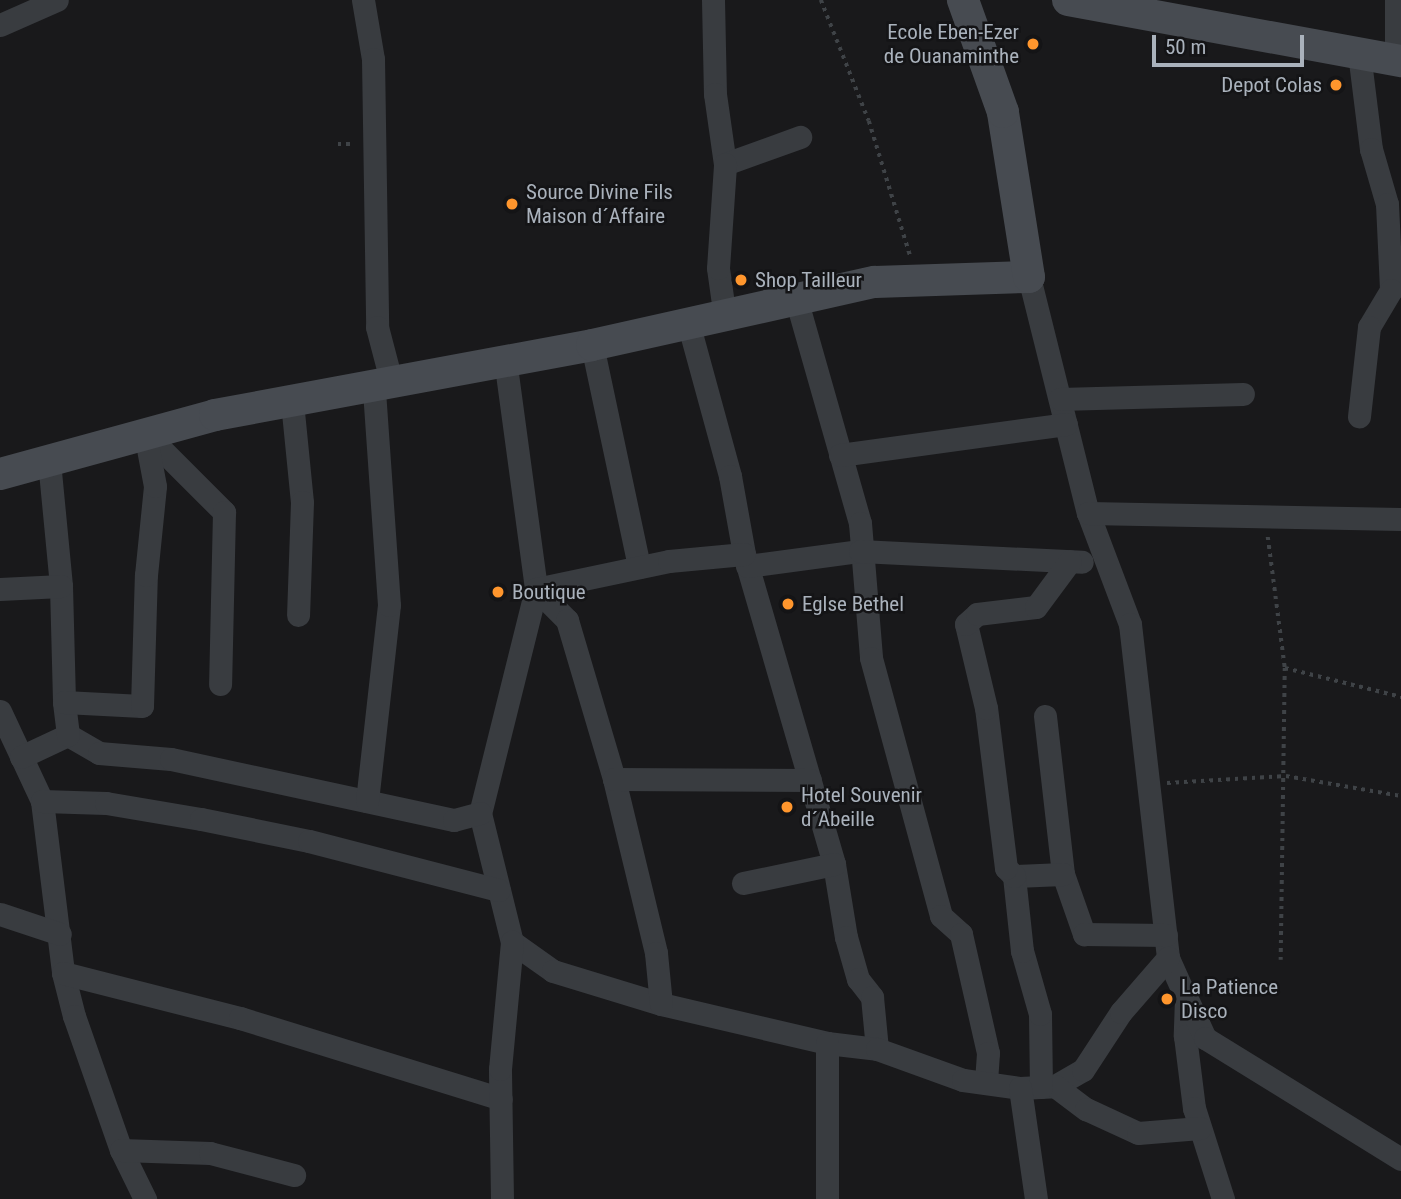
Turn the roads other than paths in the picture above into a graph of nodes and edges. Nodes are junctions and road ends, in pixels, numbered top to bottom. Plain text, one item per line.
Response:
1 (57, 0) edge
2 (363, 0) edge
3 (713, 0) edge
4 (963, 0) edge
5 (1068, 0) edge
6 (1396, 0) edge
7 (1116, 4) edge
8 (0, 25) edge
9 (1359, 53) junction
10 (1398, 61) edge
11 (800, 137) dead end
12 (725, 164) junction
13 (1028, 277) junction
14 (797, 302) junction
15 (725, 318) junction
16 (689, 326) junction
17 (592, 345) junction
18 (505, 359) junction
19 (383, 386) junction
20 (1243, 394) dead end
21 (1060, 399) junction
22 (292, 402) junction
23 (1359, 416) dead end
24 (1066, 424) junction
25 (145, 433) junction
26 (840, 455) junction
27 (49, 461) junction
28 (0, 474) edge
29 (1088, 513) junction
30 (1401, 519) edge
31 (860, 551) junction
32 (746, 560) junction
33 (1070, 561) junction
34 (1105, 563) junction
35 (639, 567) junction
36 (61, 586) junction
37 (0, 589) edge
38 (536, 589) junction
39 (298, 615) dead end
40 (220, 684) dead end
41 (64, 702) junction
42 (0, 711) edge
43 (1045, 716) dead end
44 (68, 735) junction
45 (21, 757) junction
46 (614, 779) junction
47 (810, 780) junction
48 (42, 801) junction
49 (367, 801) junction
50 (480, 813) junction
51 (834, 864) junction
52 (1063, 874) junction
53 (1014, 876) junction
54 (743, 883) dead end
55 (499, 890) junction
56 (0, 914) edge
57 (60, 934) junction
58 (512, 942) junction
59 (1167, 946) junction
60 (63, 973) junction
61 (1186, 998) junction
62 (661, 1004) junction
63 (827, 1043) junction
64 (877, 1049) junction
65 (986, 1083) junction
66 (1039, 1087) junction
67 (501, 1099) junction
68 (1200, 1128) junction
69 (121, 1150) junction
70 (1401, 1159) edge
71 (294, 1175) dead end
72 (145, 1199) edge
73 (502, 1199) edge
74 (827, 1199) edge
75 (1036, 1199) edge
76 (1223, 1199) edge

1 - 8 street
2 - 19 street
3 - 12 street
4 - 13 street
5 - 7 street
6 - 10 street
7 - 9 street
9 - 10 street
9 - 23 street
11 - 12 street
12 - 15 street
13 - 14 street
13 - 21 street
14 - 15 street
14 - 26 street
15 - 16 street
16 - 17 street
16 - 32 street
17 - 18 street
17 - 35 street
18 - 19 street
18 - 38 street
19 - 22 street
19 - 49 street
20 - 21 street
21 - 24 street
22 - 25 street
22 - 39 street
24 - 26 street
24 - 29 street
25 - 27 street
25 - 40 street
25 - 41 street
26 - 31 street
27 - 28 street
27 - 36 street
29 - 30 street
29 - 34 street
31 - 32 street
31 - 33 street
31 - 65 street
32 - 35 street
32 - 47 street
33 - 34 street
33 - 53 street
34 - 59 street
35 - 38 street
36 - 37 street
36 - 41 street
38 - 46 street
38 - 50 street
41 - 44 street
42 - 45 street
43 - 52 street
44 - 45 street
44 - 49 street
45 - 48 street
46 - 47 street
46 - 62 street
47 - 51 street
48 - 55 street
48 - 57 street
49 - 50 street
50 - 55 street
51 - 54 street
51 - 64 street
52 - 53 street
52 - 59 street
53 - 66 street
55 - 58 street
56 - 57 street
57 - 60 street
58 - 62 street
58 - 67 street
59 - 61 street
59 - 66 street
60 - 67 street
60 - 69 street
61 - 68 street
61 - 70 street
62 - 63 street
63 - 64 street
63 - 74 street
64 - 65 street
65 - 66 street
66 - 68 street
66 - 75 street
67 - 73 street
68 - 76 street
69 - 71 street
69 - 72 street

